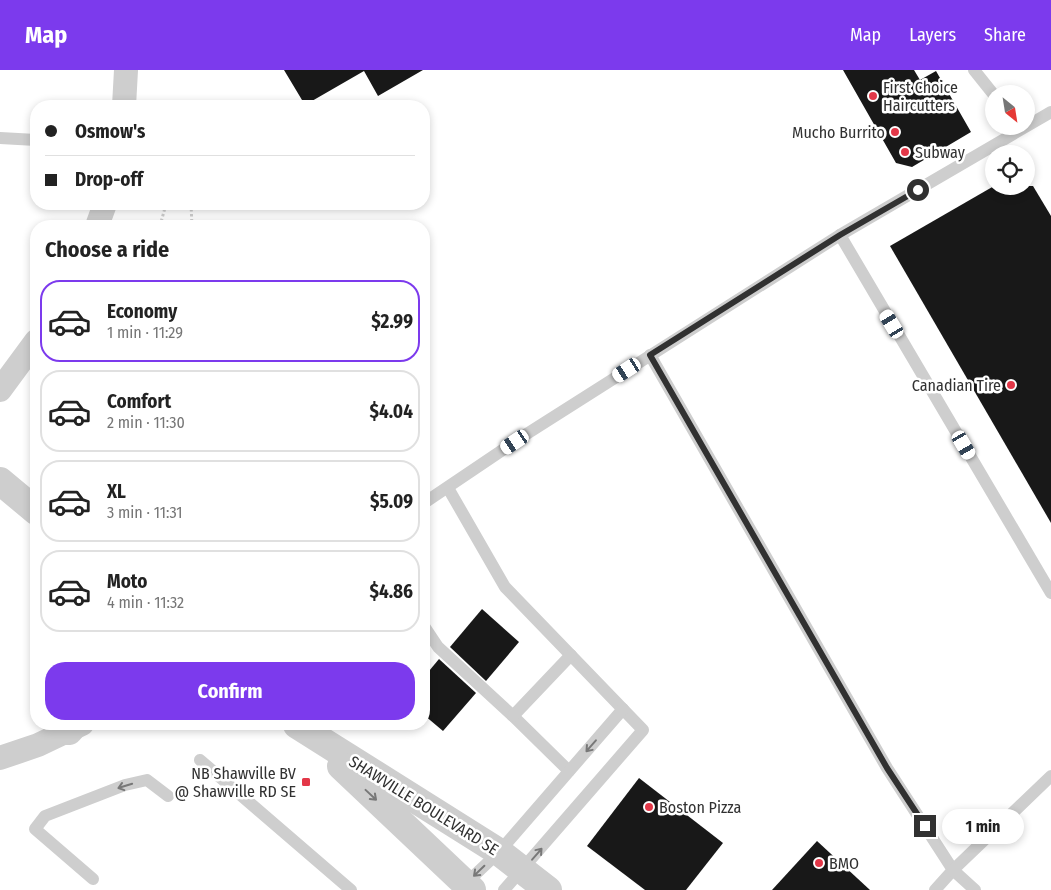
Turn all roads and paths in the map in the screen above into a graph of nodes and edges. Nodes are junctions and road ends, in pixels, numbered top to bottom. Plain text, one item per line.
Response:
1 (126, 70) edge
2 (974, 70) edge
3 (986, 85) edge
4 (124, 100) edge
5 (1051, 112) edge
6 (1035, 120) edge
7 (1008, 135) edge
8 (0, 138) edge
9 (30, 140) edge
10 (840, 235) junction
11 (30, 349) edge
12 (650, 355) junction
13 (0, 390) edge
14 (0, 480) edge
15 (448, 488) junction
16 (430, 499) edge
17 (30, 505) edge
18 (1051, 593) edge
19 (430, 635) edge
20 (571, 655) junction
21 (623, 709) junction
22 (513, 716) junction
23 (66, 730) edge
24 (302, 730) edge
25 (306, 730) edge
26 (0, 758) edge
27 (200, 760) dead end
28 (569, 771) junction
29 (1051, 776) edge
30 (168, 796) dead end
31 (499, 852) junction
32 (523, 870) junction
33 (953, 870) junction
34 (93, 879) dead end
35 (466, 888) edge
36 (350, 890) edge
37 (504, 890) edge
38 (548, 890) edge
39 (935, 890) edge
40 (976, 890) edge

1 - 4 street
2 - 3 lane
5 - 6 lane
7 - 10 lane
8 - 9 lane
10 - 12 lane
10 - 18 lane
11 - 13 street
12 - 15 lane
12 - 33 lane
14 - 17 street
15 - 16 lane
15 - 20 lane
19 - 22 lane
20 - 21 lane
20 - 22 lane
21 -> 28 lane
32 -> 21 lane
22 - 28 lane
23 - 26 street
24 -> 35 street, SHAWVILLE BOULEVARD SE
25 - 31 street, SHAWVILLE BOULEVARD SE
27 - 36 lane
28 - 31 lane
29 - 33 lane
30 -> 34 lane
31 - 32 street, SHAWVILLE BOULEVARD SE
31 -> 35 lane
32 - 37 lane
32 - 38 street, SHAWVILLE BOULEVARD SE
33 - 39 lane
33 - 40 lane

